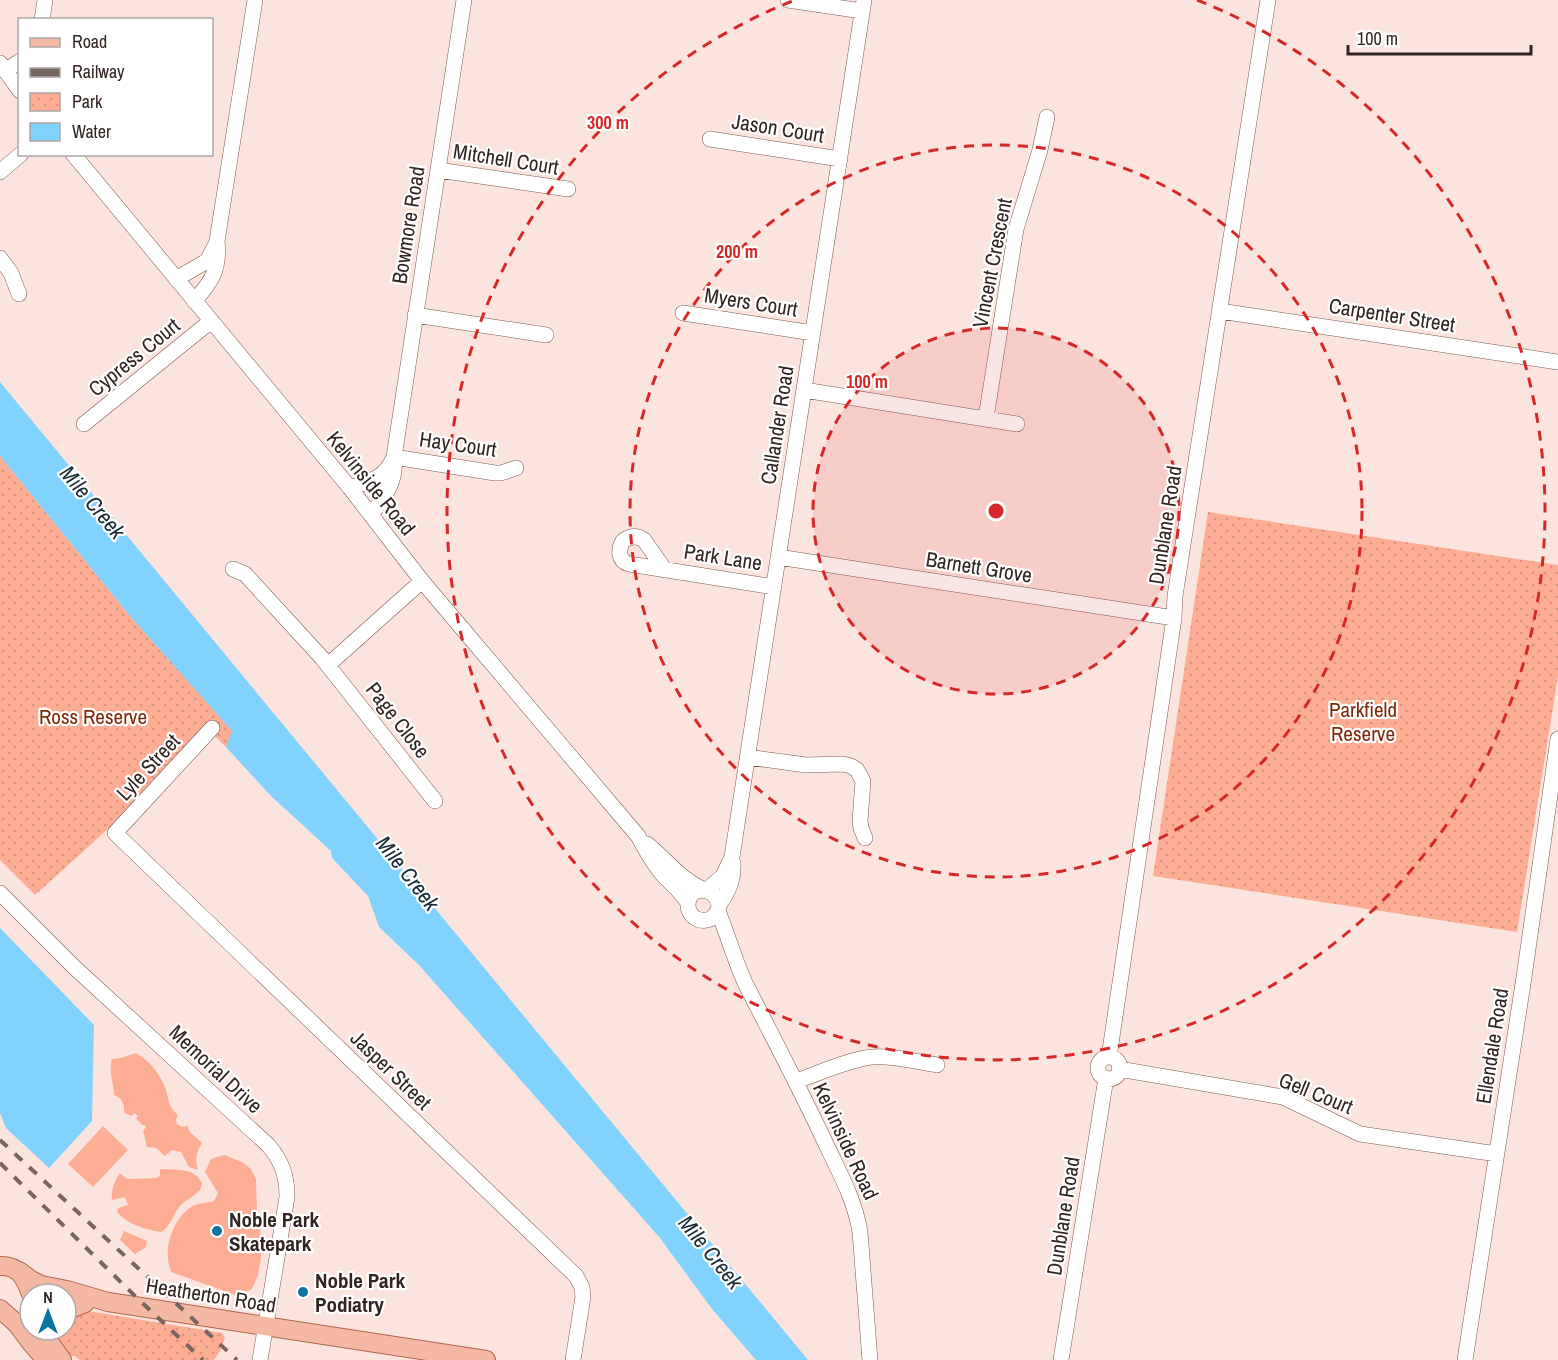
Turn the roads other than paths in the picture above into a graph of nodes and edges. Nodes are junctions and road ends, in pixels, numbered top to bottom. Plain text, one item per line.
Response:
1 (45, 0) edge
2 (255, 0) edge
3 (464, 0) edge
4 (788, 0) edge
5 (1268, 0) edge
6 (863, 6) edge
7 (42, 18) edge
8 (18, 62) edge
9 (3, 67) edge
10 (18, 87) edge
11 (1047, 117) dead end
12 (710, 139) dead end
13 (19, 156) edge
14 (75, 156) edge
15 (840, 159) junction
16 (438, 170) junction
17 (0, 172) edge
18 (568, 189) dead end
19 (218, 241) junction
20 (0, 258) edge
21 (176, 279) junction
22 (19, 294) dead end
23 (194, 301) junction
24 (1220, 311) junction
25 (683, 313) dead end
26 (415, 315) junction
27 (211, 321) junction
28 (813, 333) junction
29 (546, 335) dead end
30 (1558, 362) edge
31 (804, 390) junction
32 (986, 418) junction
33 (84, 424) dead end
34 (1017, 424) dead end
35 (394, 457) junction
36 (516, 468) dead end
37 (350, 488) junction
38 (371, 515) junction
39 (778, 557) junction
40 (233, 569) dead end
41 (665, 570) dead end
42 (422, 581) junction
43 (774, 586) junction
44 (1174, 618) junction
45 (328, 665) junction
46 (212, 728) dead end
47 (1558, 739) edge
48 (747, 757) junction
49 (1554, 799) edge
50 (435, 801) dead end
51 (115, 833) joint
52 (638, 837) junction
53 (865, 838) dead end
54 (732, 857) junction
55 (705, 890) junction
56 (0, 893) edge
57 (688, 903) junction
58 (718, 908) junction
59 (702, 920) junction
60 (732, 953) junction
61 (1114, 1063) junction
62 (937, 1065) dead end
63 (796, 1081) junction
64 (1497, 1154) junction
65 (0, 1253) edge
66 (12, 1269) edge
67 (26, 1282) edge
68 (108, 1302) junction
69 (78, 1303) edge
70 (85, 1303) junction
71 (78, 1306) edge
72 (0, 1308) edge
73 (18, 1310) edge
74 (266, 1326) junction
75 (53, 1349) edge
76 (260, 1360) edge
77 (486, 1360) edge
78 (573, 1360) edge
79 (870, 1360) edge
80 (1061, 1360) edge
81 (1465, 1360) edge

1 - 7 street
2 - 19 street
3 - 16 street, Bowmore Road
4 - 6 street
5 - 24 street, Dunblane Road
6 - 15 street, Callander Road
8 - 9 street
9 - 10 street
11 - 32 street, Vincent Crescent
12 - 15 street, Jason Court
13 - 17 street
14 - 21 street, Kelvinside Road
15 - 28 street, Callander Road
16 - 18 street, Mitchell Court
16 - 26 street, Bowmore Road
19 - 21 street
19 - 23 street
20 - 22 street
21 - 23 street, Kelvinside Road
23 - 27 street, Kelvinside Road
24 - 30 street, Carpenter Street
24 - 44 street, Dunblane Road
25 - 28 street, Myers Court
26 - 29 street
26 - 35 street, Bowmore Road
27 - 33 street, Cypress Court
27 - 37 street, Kelvinside Road
28 - 31 street, Callander Road
31 - 32 street
31 - 39 street, Callander Road
32 - 34 street
35 - 36 street, Hay Court
35 - 37 street
35 - 38 street, Bowmore Road
37 - 38 street, Kelvinside Road
38 - 42 street, Kelvinside Road
39 - 43 street, Callander Road
39 - 44 street, Barnett Grove
40 - 45 street, Page Close
41 - 43 street, Park Lane
42 - 45 street
42 - 52 street, Kelvinside Road
43 - 48 street, Callander Road
44 - 61 street, Dunblane Road
45 - 50 street, Page Close
46 - 51 street, Lyle Street
47 - 49 street, Ellendale Road
48 - 53 street
48 - 54 street, Callander Road
49 - 64 street, Ellendale Road
51 - 78 street, Jasper Street
52 - 55 street, Kelvinside Road
52 - 57 street, Kelvinside Road
54 - 55 street, Callander Road
54 - 58 street, Callander Road
55 - 57 street
55 - 58 street
56 - 74 street, Memorial Drive
57 - 59 street
58 - 59 street
58 - 60 street, Kelvinside Road
59 - 60 street, Kelvinside Road
60 - 63 street, Kelvinside Road
61 - 64 street, Gell Court
61 - 80 street, Dunblane Road
62 - 63 street
63 - 79 street, Kelvinside Road
64 - 81 street, Ellendale Road
65 - 66 main road
66 - 67 main road
66 - 68 main road, Heatherton Road
68 - 70 main road, Heatherton Road
68 - 74 main road, Heatherton Road
69 - 70 main road, Heatherton Road
70 - 71 main road
72 - 73 main road
72 - 75 main road
74 - 76 street, Memorial Drive
74 - 77 main road, Heatherton Road

